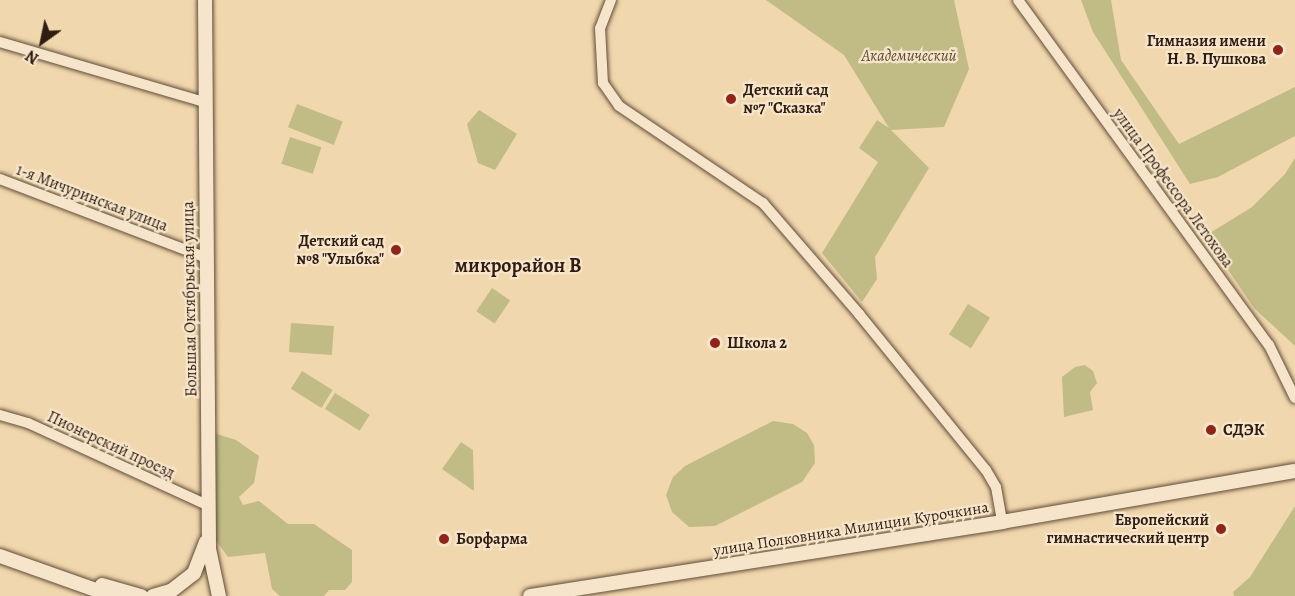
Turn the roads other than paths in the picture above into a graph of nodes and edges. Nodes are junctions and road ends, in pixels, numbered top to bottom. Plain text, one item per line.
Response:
1 (205, 0) edge
2 (611, 0) edge
3 (1018, 0) edge
4 (0, 42) edge
5 (204, 102) junction
6 (0, 179) edge
7 (207, 258) junction
8 (1295, 398) edge
9 (0, 415) edge
10 (1295, 471) edge
11 (209, 506) junction
12 (1002, 522) junction
13 (209, 531) junction
14 (0, 556) edge
15 (89, 587) junction
16 (113, 596) edge
17 (141, 596) edge
18 (153, 596) edge
19 (219, 596) edge
20 (530, 596) edge

1 - 5 main road, Большая Октябрьская улица
2 - 12 street
3 - 8 street, улица Профессора Летохова
4 - 5 street
5 - 7 main road, Большая Октябрьская улица
6 - 7 street, 1-я Мичуринская улица
7 - 11 main road, Большая Октябрьская улица
9 - 11 street, Пионерский проезд
10 - 12 main road, улица Полковника Милиции Курочкина
11 - 13 main road, Большая Октябрьская улица
12 - 20 main road, улица Полковника Милиции Курочкина
13 - 18 main road
13 - 19 main road, Большая Октябрьская улица
14 - 15 main road
15 - 16 main road
15 - 17 main road

